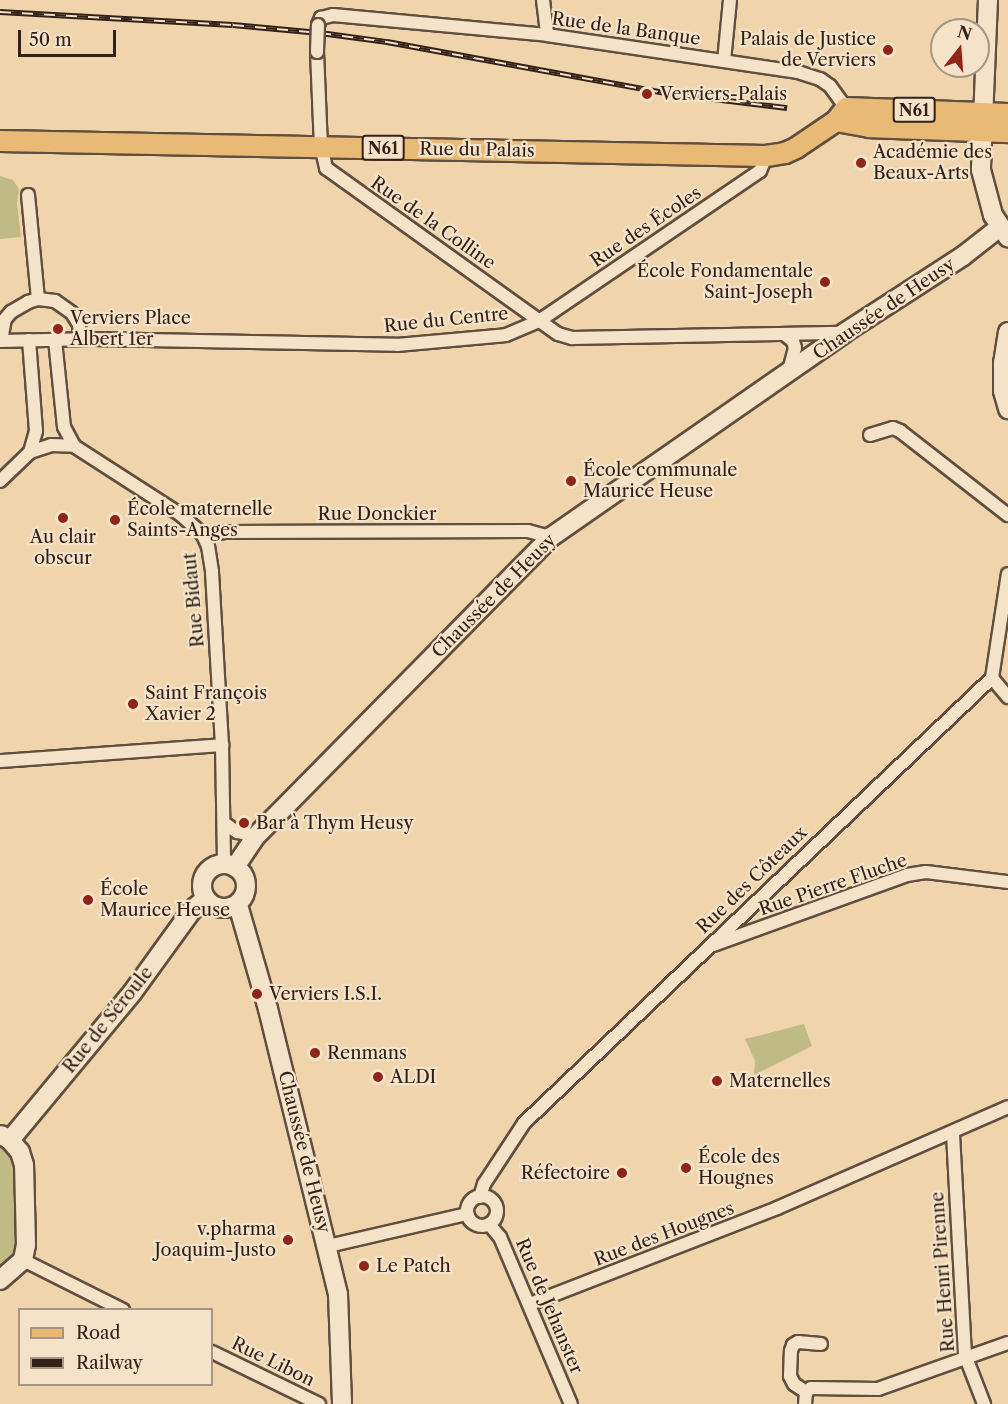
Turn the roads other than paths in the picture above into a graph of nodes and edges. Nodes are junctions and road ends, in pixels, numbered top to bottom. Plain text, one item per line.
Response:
1 (543, 0) edge
2 (730, 0) edge
3 (988, 0) edge
4 (318, 25) joint
5 (547, 35) junction
6 (724, 61) junction
7 (1008, 114) edge
8 (841, 115) junction
9 (982, 122) junction
10 (1008, 132) edge
11 (0, 141) edge
12 (321, 146) junction
13 (766, 156) junction
14 (28, 195) dead end
15 (1005, 230) edge
16 (38, 299) junction
17 (539, 321) junction
18 (1008, 332) edge
19 (844, 333) junction
20 (784, 334) junction
21 (80, 339) junction
22 (28, 340) junction
23 (55, 340) junction
24 (0, 341) edge
25 (789, 370) junction
26 (1008, 409) edge
27 (870, 435) dead end
28 (74, 446) junction
29 (30, 452) junction
30 (0, 481) edge
31 (1008, 515) edge
32 (203, 535) junction
33 (551, 537) junction
34 (1008, 574) edge
35 (992, 678) junction
36 (1008, 697) edge
37 (222, 745) junction
38 (0, 762) edge
39 (224, 823) junction
40 (256, 836) junction
41 (230, 865) junction
42 (1008, 882) edge
43 (206, 899) junction
44 (238, 905) junction
45 (708, 947) junction
46 (1008, 1107) edge
47 (953, 1134) junction
48 (5, 1137) edge
49 (480, 1197) junction
50 (467, 1214) junction
51 (489, 1224) junction
52 (328, 1246) junction
53 (23, 1260) junction
54 (0, 1280) edge
55 (530, 1304) junction
56 (119, 1308) edge
57 (1008, 1342) edge
58 (821, 1344) dead end
59 (213, 1352) edge
60 (965, 1355) junction
61 (805, 1398) edge
62 (319, 1404) edge
63 (342, 1404) edge
64 (571, 1404) edge
65 (984, 1404) edge

1 - 5 street
2 - 6 street
3 - 9 main road
4 - 5 street, Rue de la Banque
4 - 12 street, Rue de la Colline, bridge
5 - 6 street, Rue de la Banque
6 - 8 street, Rue de la Banque
7 - 9 main road, N61
8 - 9 main road, N61
8 - 13 main road, Rue du Palais / N61
9 - 10 main road, N61
9 - 15 main road
11 - 12 main road, Rue du Palais / N61
12 - 13 main road, Rue du Palais / N61
12 - 17 street, Rue de la Colline
13 - 17 street, Rue des Écoles
14 - 16 street
15 - 19 main road, Chaussée de Heusy
16 - 21 street
16 - 24 street
17 - 20 street
17 - 21 street, Rue du Centre
18 - 26 main road
19 - 20 street
19 - 25 main road, Chaussée de Heusy
20 - 25 street
21 - 23 street, Rue du Centre
22 - 23 street, Rue du Centre
22 - 24 street, Rue du Centre
22 - 29 street
23 - 28 street
25 - 33 main road, Chaussée de Heusy
27 - 31 street
28 - 29 street
28 - 32 street, Rue Bidaut
29 - 30 street
32 - 33 street, Rue Donckier
32 - 37 street, Rue Bidaut
33 - 40 main road, Chaussée de Heusy
34 - 35 street
35 - 36 street
35 - 45 street, Rue des Côteaux
37 - 38 street
37 - 39 street, Rue Bidaut
39 - 40 street
39 - 41 street, Rue Bidaut
40 - 41 main road, Chaussée de Heusy
41 - 43 main road
41 - 44 main road
42 - 45 street, Rue Pierre Fluche
43 - 44 main road
43 - 48 main road, Rue de Séroule
44 - 52 main road, Chaussée de Heusy
45 - 49 street, Rue des Côteaux
46 - 47 street, Rue des Hougnes
47 - 55 street, Rue des Hougnes
47 - 60 street, Rue Henri Pirenne
48 - 53 main road
49 - 50 street
49 - 51 street
50 - 51 street
50 - 52 street
51 - 55 street, Rue de Jehanster
52 - 63 main road, Chaussée de Heusy
53 - 54 main road
53 - 56 street
55 - 64 street, Rue de Jehanster
57 - 60 street
58 - 61 street
59 - 62 street, Rue Libon
60 - 61 street
60 - 65 street, Rue Henri Pirenne

